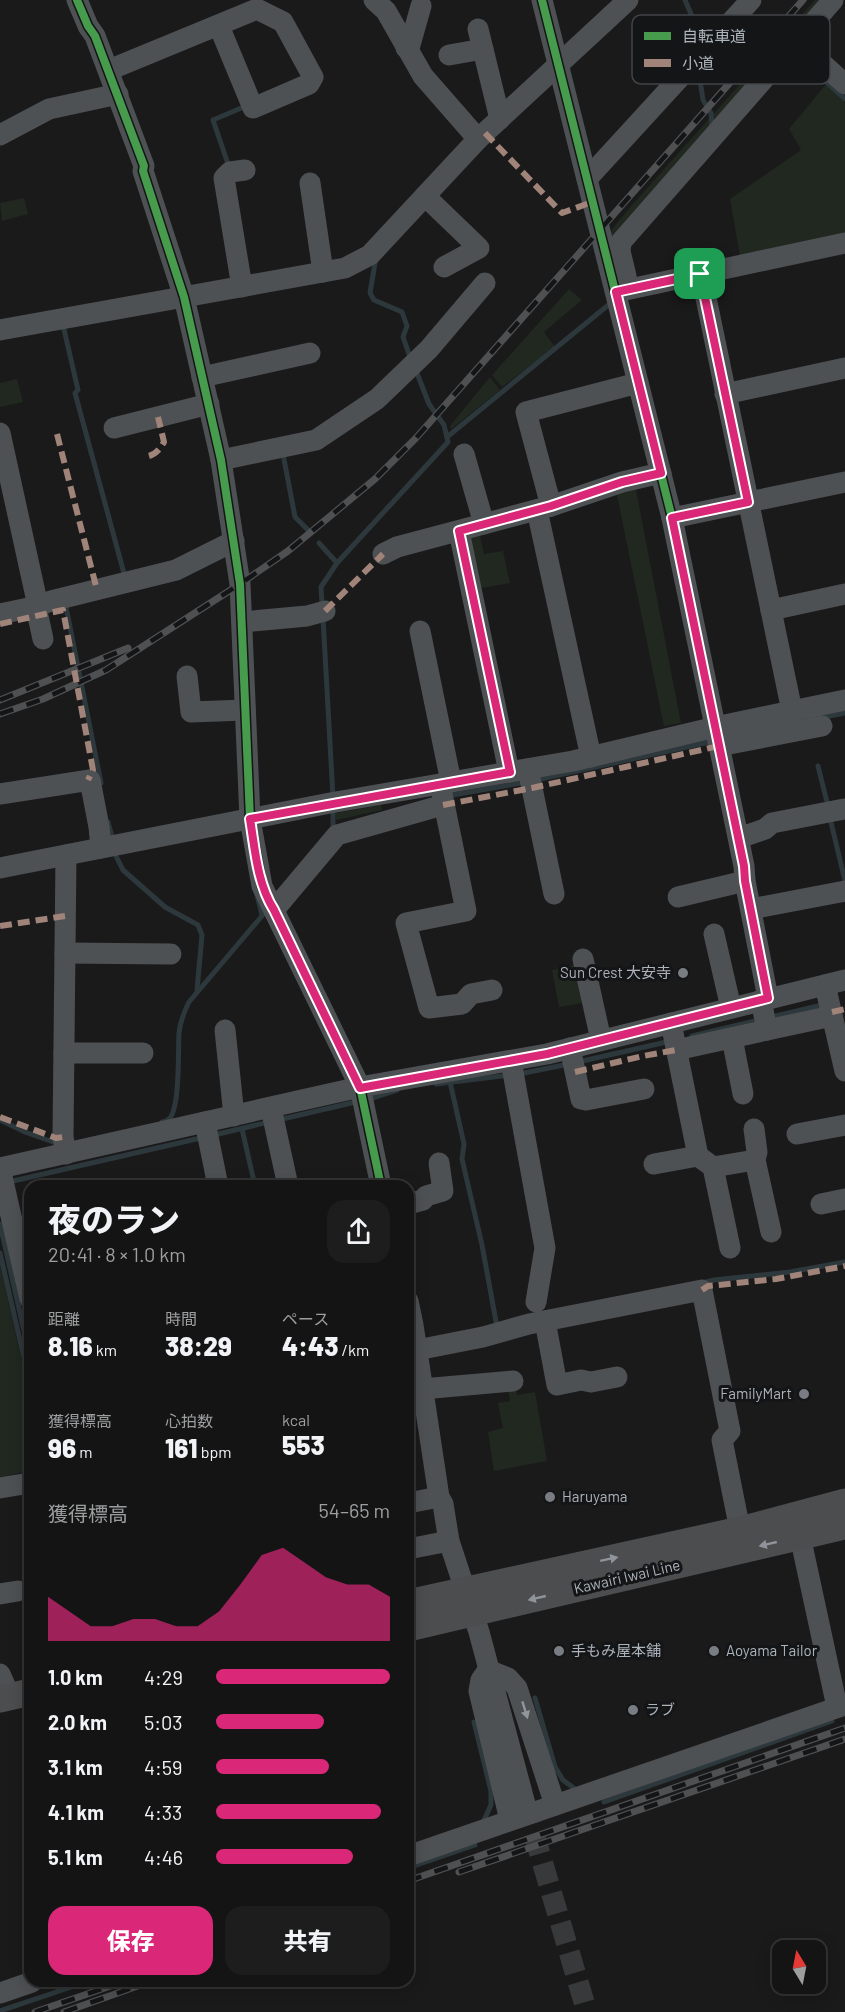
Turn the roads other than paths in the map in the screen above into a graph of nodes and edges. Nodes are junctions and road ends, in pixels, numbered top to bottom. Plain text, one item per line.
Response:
1 (77, 0) edge
2 (374, 0) edge
3 (542, 0) edge
4 (628, 0) edge
5 (751, 0) edge
6 (833, 0) edge
7 (250, 5) edge
8 (421, 6) dead end
9 (737, 15) edge
10 (823, 15) edge
11 (219, 26) junction
12 (406, 48) junction
13 (449, 55) dead end
14 (559, 65) junction
15 (109, 70) junction
16 (830, 70) edge
17 (674, 84) edge
18 (766, 84) edge
19 (845, 84) edge
20 (111, 95) junction
21 (500, 119) junction
22 (0, 135) edge
23 (478, 139) junction
24 (245, 170) dead end
25 (587, 179) junction
26 (310, 183) dead end
27 (425, 196) junction
28 (845, 243) edge
29 (444, 267) dead end
30 (323, 272) junction
31 (700, 274) junction
32 (485, 283) dead end
33 (242, 286) junction
34 (622, 290) junction
35 (179, 298) junction
36 (0, 330) edge
37 (310, 353) dead end
38 (845, 368) edge
39 (202, 377) junction
40 (635, 384) junction
41 (725, 394) junction
42 (205, 405) junction
43 (114, 428) dead end
44 (0, 433) edge
45 (464, 454) dead end
46 (221, 460) junction
47 (657, 474) junction
48 (845, 482) edge
49 (748, 502) junction
50 (544, 508) junction
51 (672, 518) junction
52 (484, 524) junction
53 (459, 531) junction
54 (229, 543) junction
55 (383, 554) dead end
56 (845, 594) edge
57 (34, 609) junction
58 (771, 610) junction
59 (323, 612) dead end
60 (0, 614) edge
61 (242, 622) junction
62 (420, 631) dead end
63 (43, 639) dead end
64 (187, 676) dead end
65 (845, 700) edge
66 (240, 710) junction
67 (792, 711) junction
68 (822, 726) dead end
69 (718, 738) junction
70 (591, 757) junction
71 (524, 776) junction
72 (443, 793) junction
73 (0, 794) edge
74 (844, 809) edge
75 (250, 819) junction
76 (739, 838) junction
77 (101, 848) junction
78 (66, 855) junction
79 (0, 868) edge
80 (745, 881) junction
81 (845, 891) edge
82 (554, 894) dead end
83 (678, 897) dead end
84 (271, 904) junction
85 (751, 909) junction
86 (714, 934) dead end
87 (65, 953) junction
88 (171, 954) dead end
89 (583, 959) dead end
90 (492, 990) dead end
91 (836, 999) edge
92 (731, 1008) junction
93 (765, 1013) junction
94 (225, 1030) dead end
95 (674, 1038) junction
96 (732, 1038) junction
97 (602, 1040) junction
98 (64, 1053) junction
99 (143, 1053) dead end
100 (572, 1058) junction
101 (512, 1070) junction
102 (845, 1071) edge
103 (845, 1082) edge
104 (644, 1089) dead end
105 (845, 1089) edge
106 (743, 1094) dead end
107 (362, 1097) junction
108 (234, 1116) junction
109 (273, 1117) junction
110 (845, 1125) edge
111 (754, 1129) dead end
112 (207, 1132) junction
113 (797, 1134) dead end
114 (66, 1154) junction
115 (755, 1160) junction
116 (705, 1161) junction
117 (439, 1163) dead end
118 (654, 1164) dead end
119 (3, 1178) edge
120 (217, 1180) edge
121 (287, 1180) edge
122 (380, 1180) edge
123 (845, 1199) edge
124 (414, 1202) edge
125 (821, 1204) dead end
126 (771, 1232) dead end
127 (730, 1248) dead end
128 (24, 1272) edge
129 (540, 1312) junction
130 (414, 1337) edge
131 (617, 1377) dead end
132 (513, 1381) dead end
133 (418, 1396) edge
134 (24, 1484) edge
135 (0, 1488) edge
136 (439, 1497) junction
137 (414, 1502) edge
138 (845, 1502) edge
139 (845, 1526) edge
140 (740, 1530) junction
141 (800, 1536) junction
142 (450, 1541) junction
143 (414, 1548) edge
144 (469, 1602) junction
145 (414, 1604) edge
146 (414, 1625) edge
147 (488, 1670) junction
148 (841, 1706) edge
149 (525, 1804) tunnel mouth
150 (555, 1805) junction
151 (510, 1820) junction
152 (414, 1854) edge
153 (24, 1985) edge
154 (0, 1993) edge

1 - 15 street
2 - 12 street
3 - 14 street
4 - 14 street
5 - 9 street
6 - 10 street
7 - 11 street
7 - 11 street
8 - 12 street
11 - 15 street
12 - 23 street
13 - 21 street
14 - 21 street
14 - 25 street
15 - 20 street
16 - 19 street
17 - 25 street
18 - 34 street
20 - 22 street
20 - 35 street
21 - 23 street
23 - 27 street
24 - 33 street
25 - 34 street
26 - 30 street
27 - 29 street
27 - 30 street
28 - 31 street
30 - 33 street
31 - 34 street
31 - 41 street
32 - 46 street
33 - 35 street
34 - 40 street
35 - 36 street
35 - 39 street
37 - 39 street
38 - 41 street
39 - 42 street
40 - 47 street
40 - 50 street
41 - 49 street
42 - 43 street
42 - 46 street
44 - 57 street
45 - 52 street
46 - 54 street
47 - 50 street
47 - 51 street
48 - 49 street
49 - 51 street
49 - 58 street
50 - 52 street
50 - 70 street
51 - 69 street
52 - 53 street
53 - 55 street
53 - 71 street
54 - 57 street
54 - 61 street
56 - 58 street
57 - 60 street
57 - 63 street
58 - 67 street
59 - 61 street
61 - 66 street
62 - 72 street
64 - 66 street
65 - 67 street
66 - 75 street
67 - 69 street
68 - 69 street
69 - 70 street
69 - 76 street
70 - 71 street
71 - 72 street
71 - 82 street
72 - 75 street
72 - 84 street
72 - 90 street
73 - 77 street
74 - 76 street
75 - 77 street
75 - 84 street
76 - 80 street
77 - 78 street
78 - 79 street
78 - 87 street
80 - 83 street
80 - 85 street
81 - 85 street
84 - 107 street
85 - 93 street
86 - 92 street
87 - 88 street
87 - 98 street
89 - 97 street
91 - 93 street
91 - 93 street
91 - 102 street
92 - 93 street
92 - 95 street
93 - 96 street
94 - 108 street
95 - 96 street
95 - 97 street
95 - 116 street
96 - 106 street
97 - 100 street
98 - 99 street
98 - 114 street
100 - 101 street
100 - 104 street
101 - 107 street
101 - 129 street
103 - 105 street
107 - 109 street
107 - 122 street
108 - 109 street
108 - 112 street
109 - 121 street
110 - 113 street
111 - 115 street
112 - 114 street
112 - 120 street
114 - 119 street
115 - 116 street
115 - 126 street
116 - 118 street
116 - 127 street
117 - 124 street
119 - 128 street
123 - 125 street
129 - 130 street
129 - 131 street
129 - 140 street
130 - 133 street
132 - 133 street
133 - 136 street
134 - 135 street
136 - 137 street
136 - 142 street
138 - 140 main road, Kawairi Iwai Line
139 - 141 main road, Kawairi Iwai Line
144 -> 140 main road, Kawairi Iwai Line
141 -> 144 main road, Kawairi Iwai Line
141 - 148 street
142 - 143 street
142 - 144 street
144 - 145 main road, Kawairi Iwai Line
144 - 146 main road, Kawairi Iwai Line
144 - 147 street
147 - 149 street
147 -> 150 street
147 - 151 street
148 - 150 street
150 - 151 street
151 - 152 street
153 - 154 street

